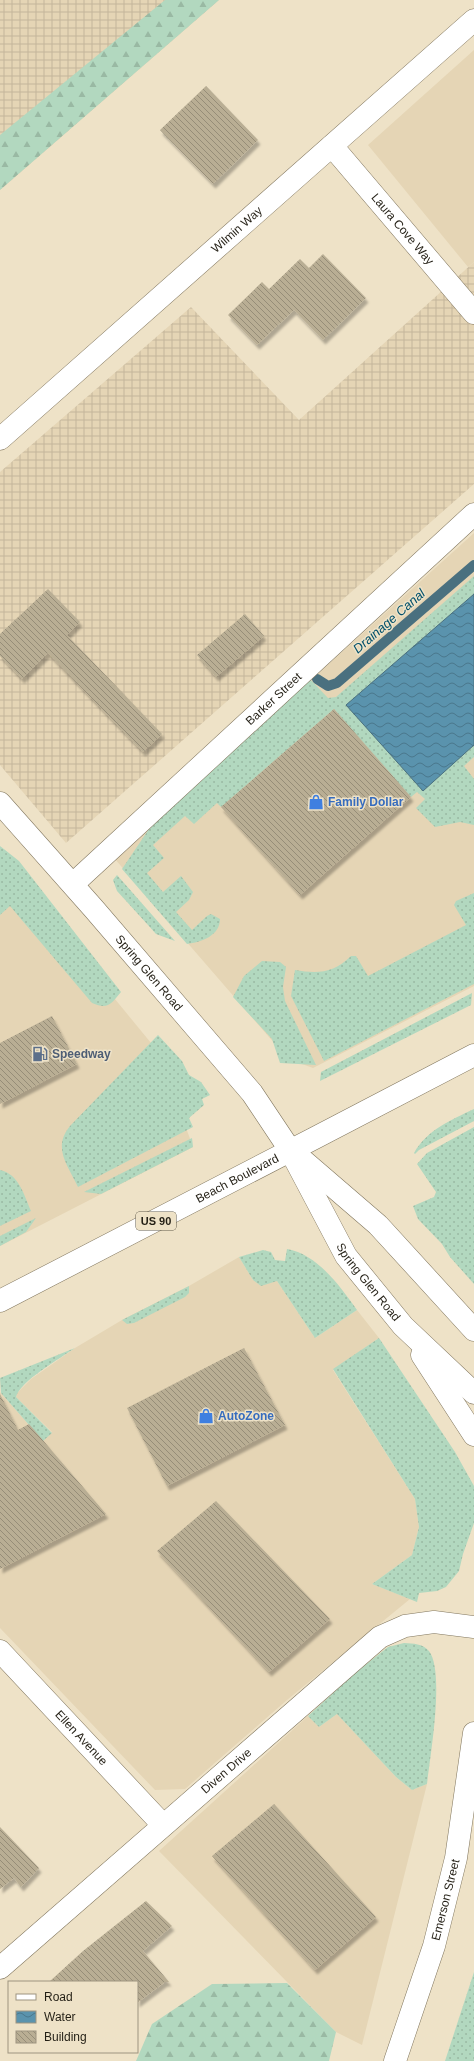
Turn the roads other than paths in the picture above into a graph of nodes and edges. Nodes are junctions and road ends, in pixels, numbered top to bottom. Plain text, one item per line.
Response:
1 (474, 20) edge
2 (332, 146) junction
3 (474, 313) edge
4 (0, 439) edge
5 (474, 514) edge
6 (0, 803) edge
7 (73, 884) junction
8 (474, 1055) edge
9 (290, 1150) junction
10 (0, 1301) edge
11 (403, 1326) junction
12 (474, 1330) edge
13 (474, 1393) edge
14 (474, 1435) edge
15 (474, 1627) edge
16 (0, 1651) edge
17 (474, 1733) edge
18 (163, 1825) junction
19 (0, 1968) edge
20 (395, 2061) edge

1 - 2 main road, Wilmin Way
2 - 3 main road, Laura Cove Way
2 - 4 main road, Wilmin Way
5 - 7 main road, Barker Street
6 - 7 main road, Spring Glen Road
7 - 9 main road, Spring Glen Road
8 - 9 main road, Beach Boulevard / US 90
9 - 10 main road, Beach Boulevard / US 90
9 - 11 main road, Spring Glen Road
9 - 12 main road, Spring Glen Road
11 - 13 main road, Spring Glen Road
11 - 14 main road
15 - 18 main road, Diven Drive
16 - 18 main road, Ellen Avenue
17 - 20 main road, Emerson Street
18 - 19 main road, Diven Drive

